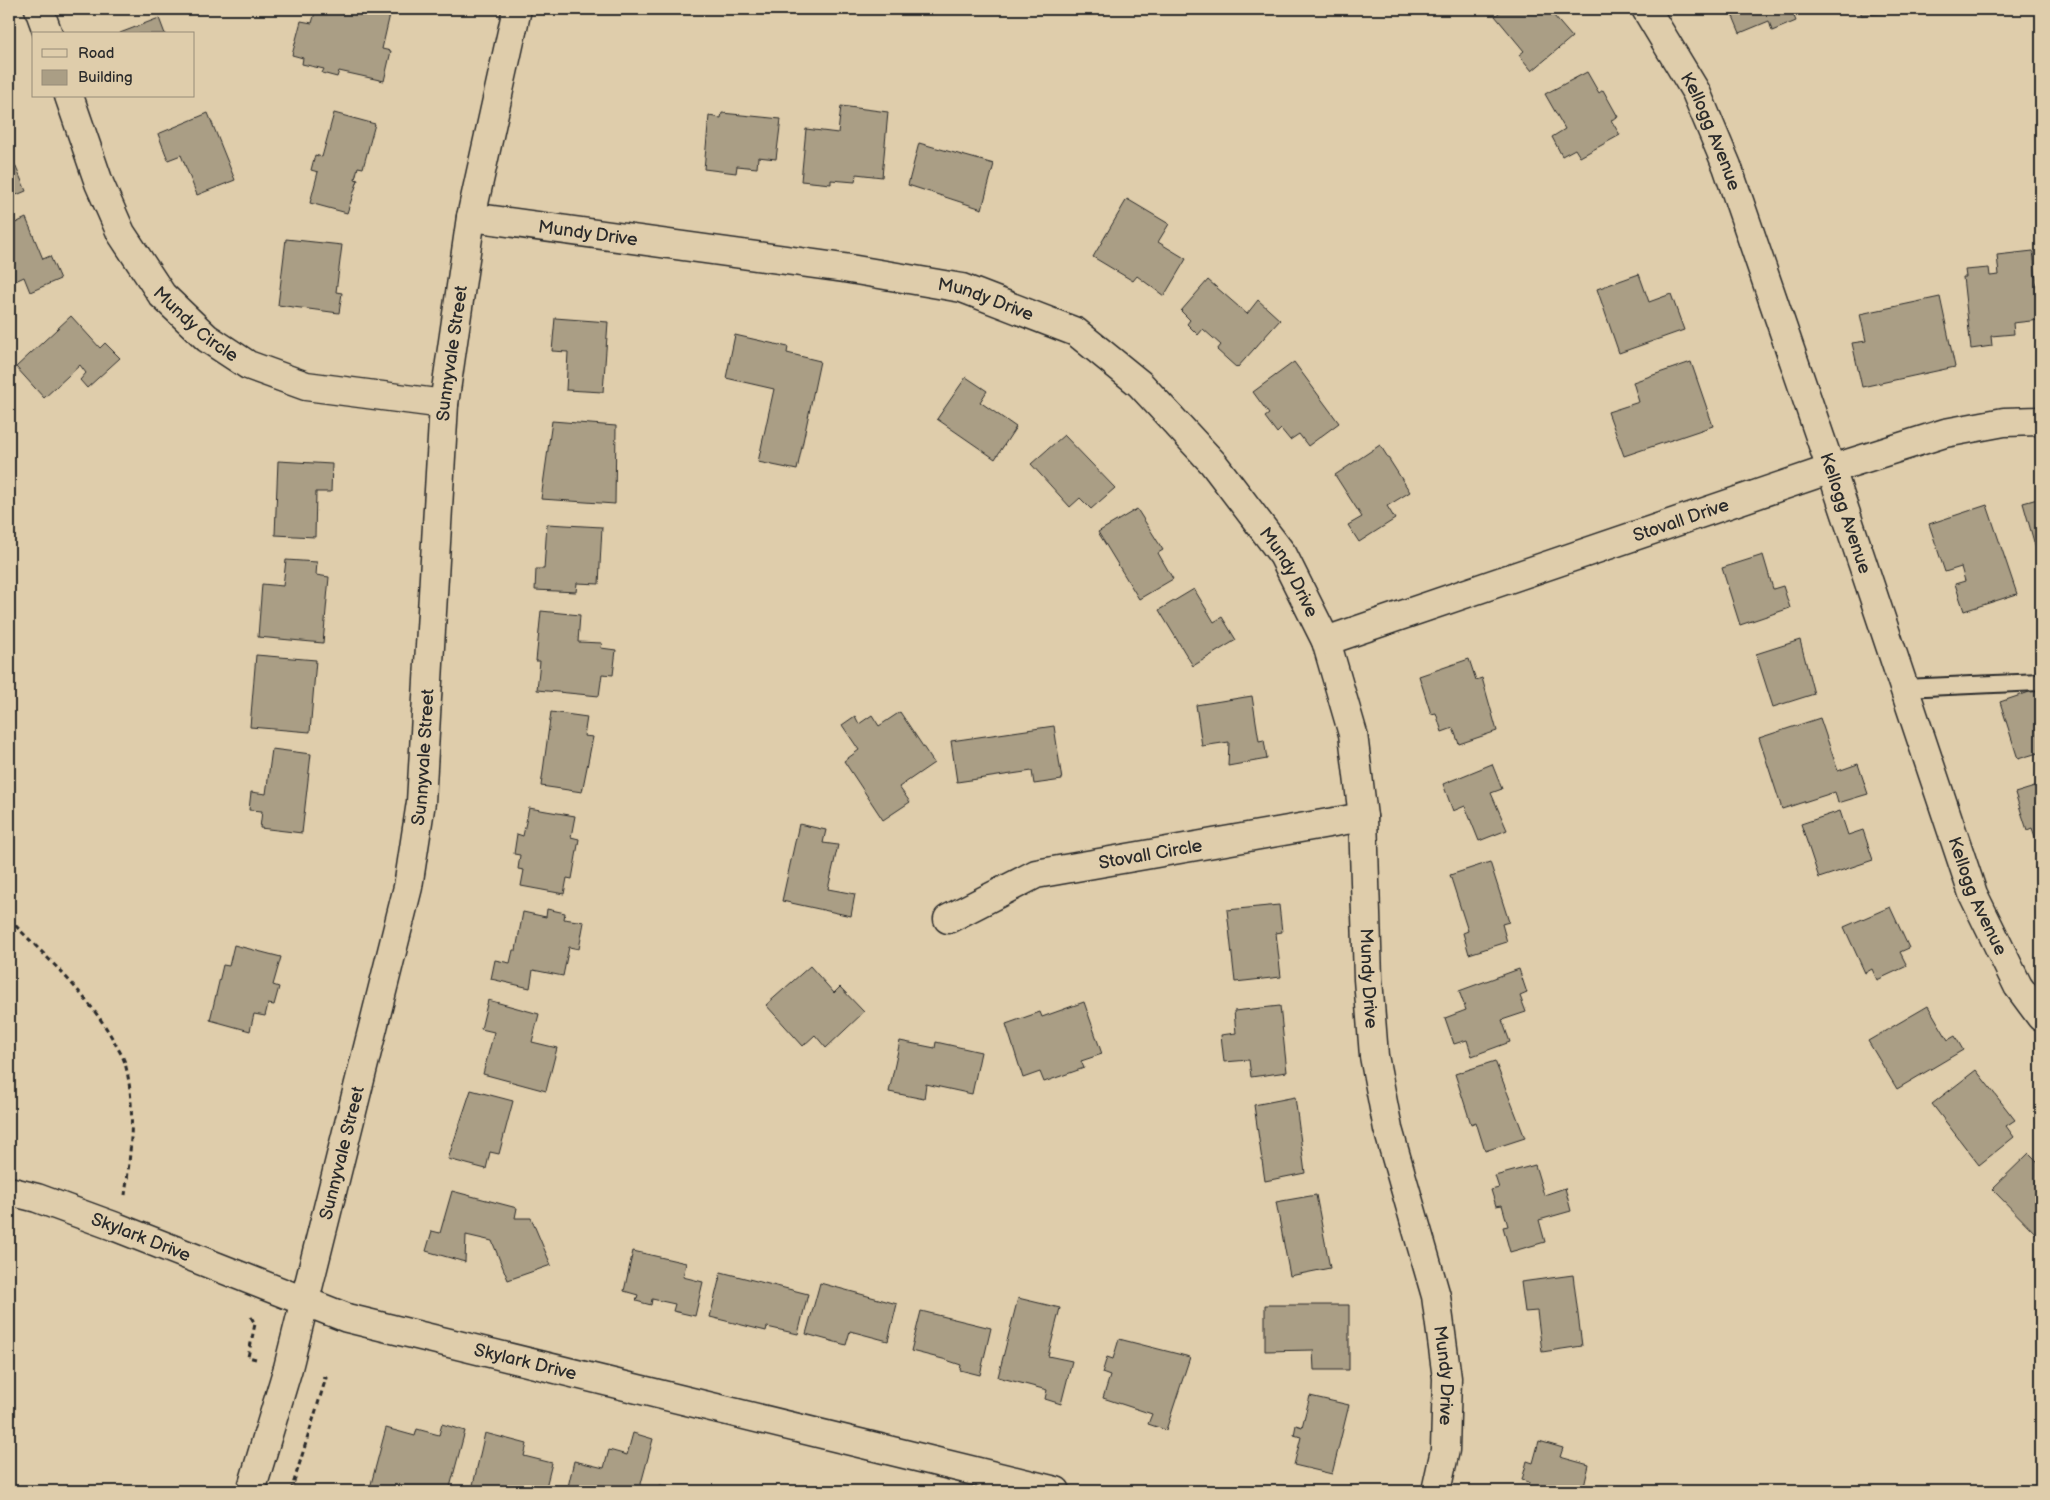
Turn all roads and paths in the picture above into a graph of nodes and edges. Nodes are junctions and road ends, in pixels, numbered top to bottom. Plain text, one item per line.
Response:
1 (39, 9) edge
2 (518, 9) edge
3 (1646, 9) edge
4 (47, 32) edge
5 (70, 98) edge
6 (471, 217) junction
7 (444, 404) junction
8 (2041, 420) edge
9 (1831, 469) junction
10 (1326, 641) junction
11 (2041, 682) edge
12 (1903, 688) junction
13 (1363, 817) junction
14 (9, 919) edge
15 (948, 919) dead end
16 (2041, 1017) edge
17 (9, 1191) edge
18 (124, 1204) dead end
19 (304, 1303) junction
20 (245, 1311) dead end
21 (248, 1357) dead end
22 (326, 1378) dead end
23 (251, 1491) edge
24 (291, 1491) edge
25 (1056, 1491) edge
26 (1436, 1491) edge

1 - 4 street
2 - 6 street, Sunnyvale Street
3 - 9 street, Kellogg Avenue
5 - 7 street, Mundy Circle
6 - 7 street, Sunnyvale Street
6 - 10 street, Mundy Drive
7 - 19 street, Sunnyvale Street
8 - 9 street, Stovall Drive
9 - 10 street, Stovall Drive
9 - 12 street, Kellogg Avenue
10 - 13 street, Mundy Drive
11 - 12 lane
12 - 16 street, Kellogg Avenue
13 - 15 street, Stovall Circle
13 - 26 street, Mundy Drive
14 - 18 path
17 - 19 street, Skylark Drive
19 - 23 street, Sunnyvale Street
19 - 25 street, Skylark Drive
20 - 21 path
22 - 24 path

